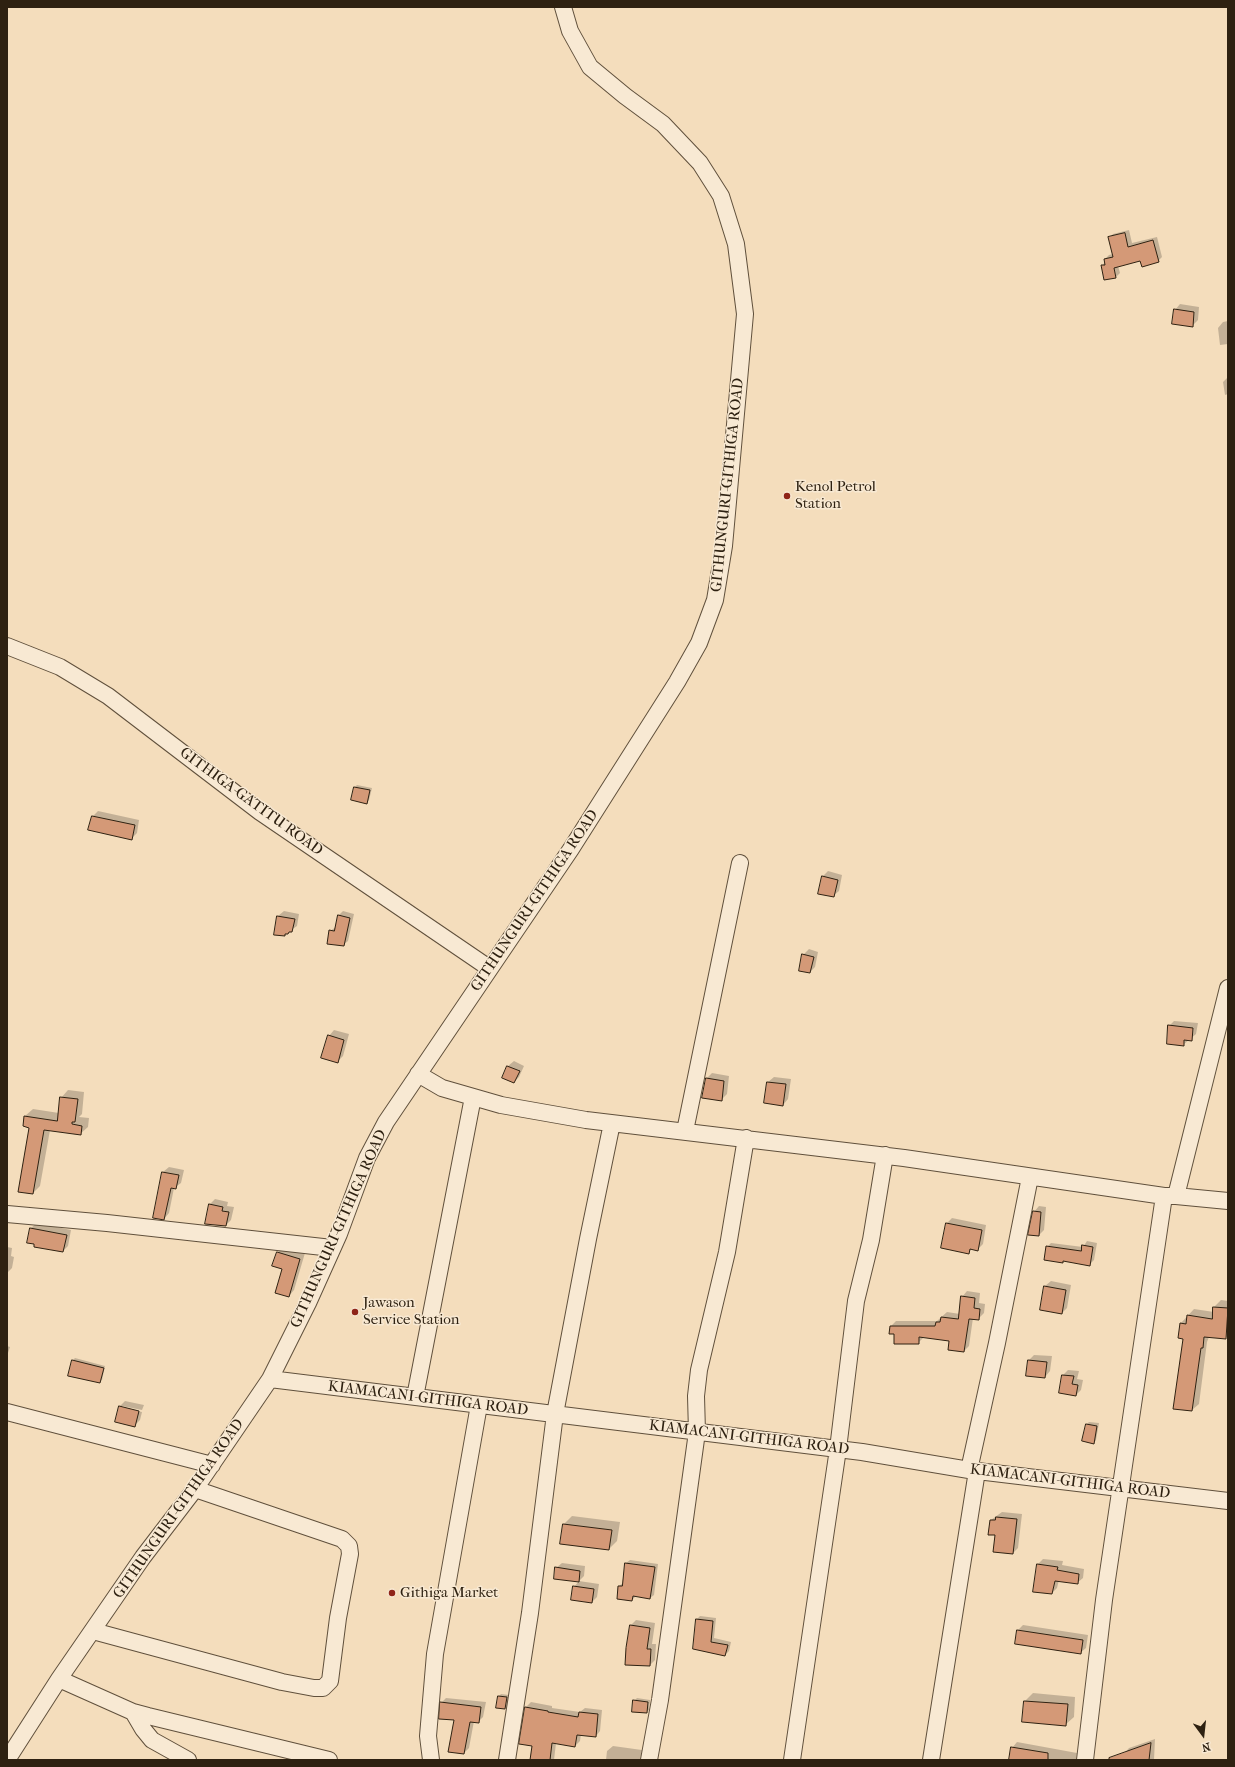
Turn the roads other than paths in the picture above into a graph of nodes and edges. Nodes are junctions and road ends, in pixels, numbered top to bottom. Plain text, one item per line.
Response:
1 (563, 7) edge
2 (7, 646) edge
3 (740, 863) dead end
4 (489, 968) junction
5 (1228, 988) edge
6 (418, 1074) junction
7 (473, 1097) junction
8 (612, 1123) junction
9 (685, 1131) junction
10 (746, 1138) junction
11 (885, 1155) junction
12 (1030, 1177) junction
13 (1170, 1196) junction
14 (1228, 1201) edge
15 (7, 1214) edge
16 (332, 1248) junction
17 (270, 1379) junction
18 (415, 1397) junction
19 (479, 1405) junction
20 (7, 1412) edge
21 (555, 1414) junction
22 (697, 1432) junction
23 (838, 1449) junction
24 (212, 1465) junction
25 (973, 1470) junction
26 (1120, 1488) junction
27 (195, 1489) junction
28 (1228, 1501) edge
29 (93, 1631) junction
30 (59, 1679) junction
31 (133, 1712) junction
32 (290, 1755) edge
33 (7, 1760) edge
34 (188, 1760) edge
35 (329, 1760) edge
36 (431, 1760) edge
37 (508, 1760) edge
38 (649, 1760) edge
39 (792, 1760) edge
40 (931, 1760) edge
41 (1085, 1760) edge

1 - 4 street, GITHUNGURI-GITHIGA ROAD
2 - 4 street, GITHIGA-GATITU ROAD
3 - 9 street
4 - 6 street, GITHUNGURI-GITHIGA ROAD
5 - 13 street
6 - 7 street
6 - 16 street, GITHUNGURI-GITHIGA ROAD
7 - 8 street
7 - 18 street
8 - 9 street
8 - 21 street
9 - 10 street
10 - 11 street
10 - 22 street
11 - 12 street
11 - 23 street
12 - 13 street
12 - 25 street
13 - 14 street
13 - 26 street
15 - 16 street
16 - 17 street, GITHUNGURI-GITHIGA ROAD
17 - 18 street, KIAMACANI-GITHIGA ROAD
17 - 24 street, GITHUNGURI-GITHIGA ROAD
18 - 19 street, KIAMACANI-GITHIGA ROAD
19 - 21 street, KIAMACANI-GITHIGA ROAD
19 - 36 street
20 - 24 street
21 - 22 street, KIAMACANI-GITHIGA ROAD
21 - 37 street
22 - 23 street, KIAMACANI-GITHIGA ROAD
22 - 38 street
23 - 25 street, KIAMACANI-GITHIGA ROAD
23 - 39 street
24 - 27 street, GITHUNGURI-GITHIGA ROAD
25 - 26 street, KIAMACANI-GITHIGA ROAD
25 - 40 street
26 - 28 street, KIAMACANI-GITHIGA ROAD
26 - 41 street
27 - 29 street, GITHUNGURI-GITHIGA ROAD
27 - 29 street
29 - 30 street, GITHUNGURI-GITHIGA ROAD
30 - 31 street
30 - 33 street, GITHUNGURI-GITHIGA ROAD
31 - 32 street
31 - 34 street
32 - 35 street

